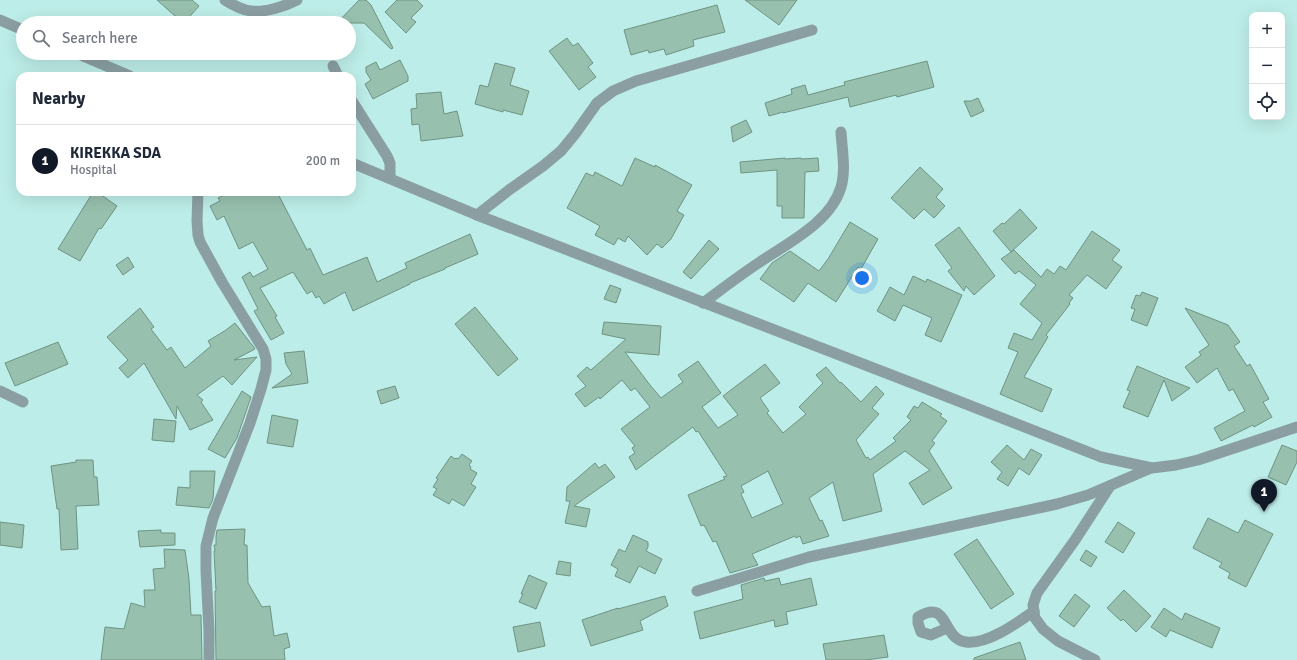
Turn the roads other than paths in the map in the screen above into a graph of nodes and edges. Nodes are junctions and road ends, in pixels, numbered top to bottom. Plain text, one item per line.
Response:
1 (225, 0) edge
2 (297, 0) edge
3 (0, 20) edge
4 (16, 27) edge
5 (812, 30) dead end
6 (92, 60) edge
7 (121, 72) edge
8 (356, 107) edge
9 (841, 132) dead end
10 (356, 165) edge
11 (390, 178) junction
12 (198, 196) edge
13 (477, 215) junction
14 (703, 303) junction
15 (0, 391) edge
16 (23, 402) dead end
17 (1297, 427) edge
18 (1152, 468) junction
19 (1110, 486) junction
20 (697, 591) dead end
21 (1034, 611) junction
22 (947, 628) dead end
23 (209, 660) edge
24 (1095, 660) edge

1 - 2 street
3 - 4 street
5 - 13 street
6 - 7 street
8 - 11 street
9 - 14 street
10 - 11 street
11 - 13 street
12 - 23 street
13 - 14 street
14 - 18 street
15 - 16 street
17 - 18 street
18 - 19 street
19 - 20 street
19 - 21 street
21 - 22 street
21 - 24 street

